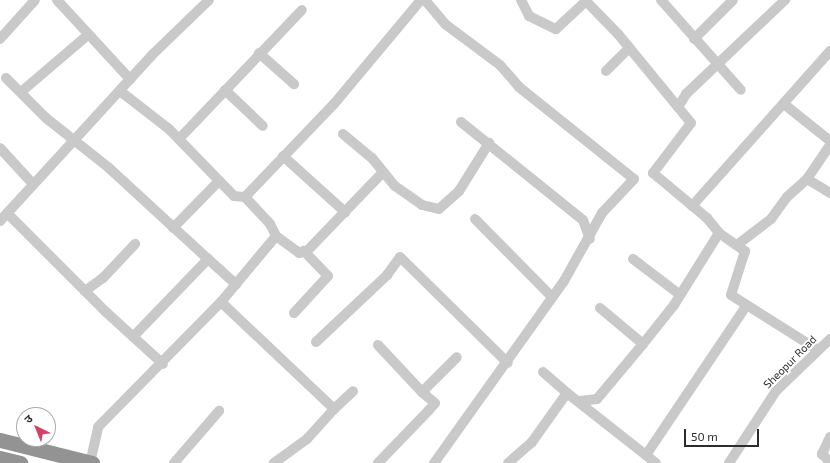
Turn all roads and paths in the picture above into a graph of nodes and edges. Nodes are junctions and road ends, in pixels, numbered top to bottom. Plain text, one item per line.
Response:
1 (35, 0) edge
2 (58, 0) edge
3 (209, 0) edge
4 (421, 0) edge
5 (425, 0) edge
6 (521, 0) edge
7 (733, 0) edge
8 (785, 0) edge
9 (586, 1) edge
10 (665, 2) edge
11 (302, 10) dead end
12 (89, 34) junction
13 (0, 39) edge
14 (694, 39) junction
15 (628, 48) junction
16 (830, 51) edge
17 (259, 53) junction
18 (717, 64) junction
19 (606, 71) dead end
20 (6, 78) dead end
21 (130, 79) junction
22 (294, 84) dead end
23 (224, 90) junction
24 (741, 90) dead end
25 (120, 91) junction
26 (21, 92) junction
27 (784, 104) junction
28 (678, 108) junction
29 (461, 122) dead end
30 (263, 126) dead end
31 (343, 134) dead end
32 (179, 139) junction
33 (830, 141) edge
34 (74, 142) junction
35 (489, 143) junction
36 (830, 145) edge
37 (0, 148) edge
38 (283, 156) junction
39 (383, 172) junction
40 (807, 179) junction
41 (219, 181) junction
42 (33, 184) junction
43 (830, 193) edge
44 (245, 197) junction
45 (692, 206) junction
46 (345, 212) junction
47 (7, 213) junction
48 (476, 219) dead end
49 (0, 221) edge
50 (173, 228) junction
51 (719, 233) junction
52 (276, 236) junction
53 (590, 239) junction
54 (135, 244) dead end
55 (737, 245) junction
56 (304, 252) junction
57 (208, 259) junction
58 (633, 259) dead end
59 (236, 284) junction
60 (85, 291) junction
61 (680, 294) junction
62 (552, 297) junction
63 (221, 302) junction
64 (746, 306) junction
65 (600, 308) dead end
66 (294, 313) dead end
67 (133, 337) junction
68 (830, 339) edge
69 (316, 342) dead end
70 (643, 344) junction
71 (378, 345) dead end
72 (818, 350) junction
73 (457, 356) dead end
74 (508, 363) junction
75 (163, 364) junction
76 (544, 372) dead end
77 (353, 391) dead end
78 (422, 392) junction
79 (567, 393) junction
80 (580, 401) junction
81 (334, 409) junction
82 (220, 411) dead end
83 (830, 437) edge
84 (0, 440) edge
85 (646, 454) junction
86 (0, 458) edge
87 (830, 462) edge
88 (20, 463) edge
89 (91, 463) edge
90 (174, 463) edge
91 (274, 463) edge
92 (378, 463) edge
93 (434, 463) edge
94 (508, 463) edge
95 (656, 463) edge
96 (729, 463) edge

1 - 13 street
2 - 12 street
3 - 21 street
4 - 38 street
5 - 53 street
6 - 9 street
7 - 14 street
8 - 18 street
9 - 15 street
10 - 14 street
11 - 17 street
12 - 21 street
12 - 26 street
14 - 18 street
15 - 19 street
15 - 28 street
16 - 27 street
17 - 22 street
17 - 23 street
18 - 24 street
18 - 28 street
20 - 26 street
21 - 25 street
23 - 30 street
23 - 32 street
25 - 32 street
25 - 34 street
26 - 34 street
27 - 33 street
27 - 45 street
28 - 45 street
29 - 35 street
31 - 39 street
32 - 41 street
34 - 42 street
34 - 50 street
35 - 39 street
35 - 53 street
36 - 40 street
37 - 42 street
38 - 44 street
38 - 46 street
39 - 46 street
40 - 43 street
40 - 55 street
41 - 44 street
41 - 50 street
42 - 47 street
44 - 52 street
45 - 51 street
46 - 56 street
47 - 49 street
47 - 60 street
48 - 62 street
50 - 57 street
51 - 55 street
51 - 61 street
52 - 56 street
52 - 59 street
53 - 62 street
54 - 60 street
55 - 64 street
56 - 66 street
57 - 59 street
57 - 67 street
58 - 61 street
59 - 63 street
60 - 67 street
61 - 70 street
62 - 74 street
63 - 75 street
63 - 81 street
64 - 72 street
64 - 85 street
65 - 70 street
67 - 75 street
68 - 72 street, Sheopur Road
69 - 74 street
70 - 80 street
71 - 78 street
72 - 96 street, Sheopur Road
73 - 78 street
74 - 93 street
75 - 89 street
76 - 79 street
77 - 81 street
78 - 92 street
79 - 80 street
79 - 94 street
80 - 85 street
81 - 91 street
82 - 90 street
83 - 87 street
84 - 89 highway
85 - 95 street
86 - 88 highway

